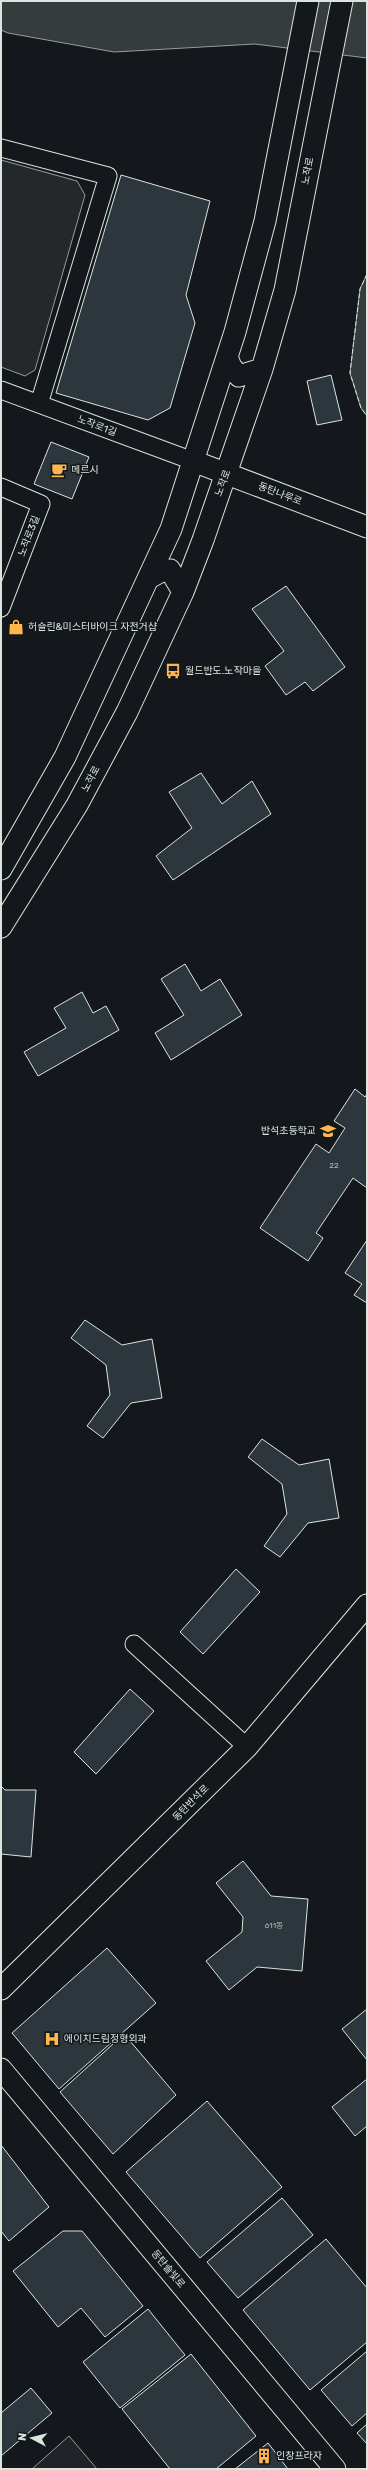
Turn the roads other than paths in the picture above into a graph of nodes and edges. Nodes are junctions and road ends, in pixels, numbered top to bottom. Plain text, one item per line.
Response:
1 (308, 1) edge
2 (342, 1) edge
3 (1, 148) edge
4 (227, 357) junction
5 (262, 369) junction
6 (1, 390) edge
7 (39, 404) junction
8 (193, 461) junction
9 (226, 474) junction
10 (1, 487) edge
11 (367, 527) edge
12 (149, 578) junction
13 (183, 592) junction
14 (1, 608) edge
15 (1, 869) edge
16 (1, 927) edge
17 (367, 1605) edge
18 (134, 1644) dead end
19 (247, 1747) junction
20 (1, 1989) edge
21 (1, 2069) edge
22 (335, 2469) edge

1 - 4 street
2 - 5 street, 노작로
3 - 7 street
4 - 5 street
4 - 8 street
5 - 9 street, 노작로
6 - 7 street, 노작로1길
7 - 8 street, 노작로1길
8 - 9 street, 동탄나루로
8 - 12 street
9 - 11 street, 동탄나루로
9 - 13 street, 노작로
10 - 14 street, 노작로3길
12 - 13 street
12 - 15 street
13 - 16 street, 노작로
17 - 19 street, 동탄반석로
18 - 19 street
19 - 20 street, 동탄반석로
21 - 22 street, 동탄솔빛로

